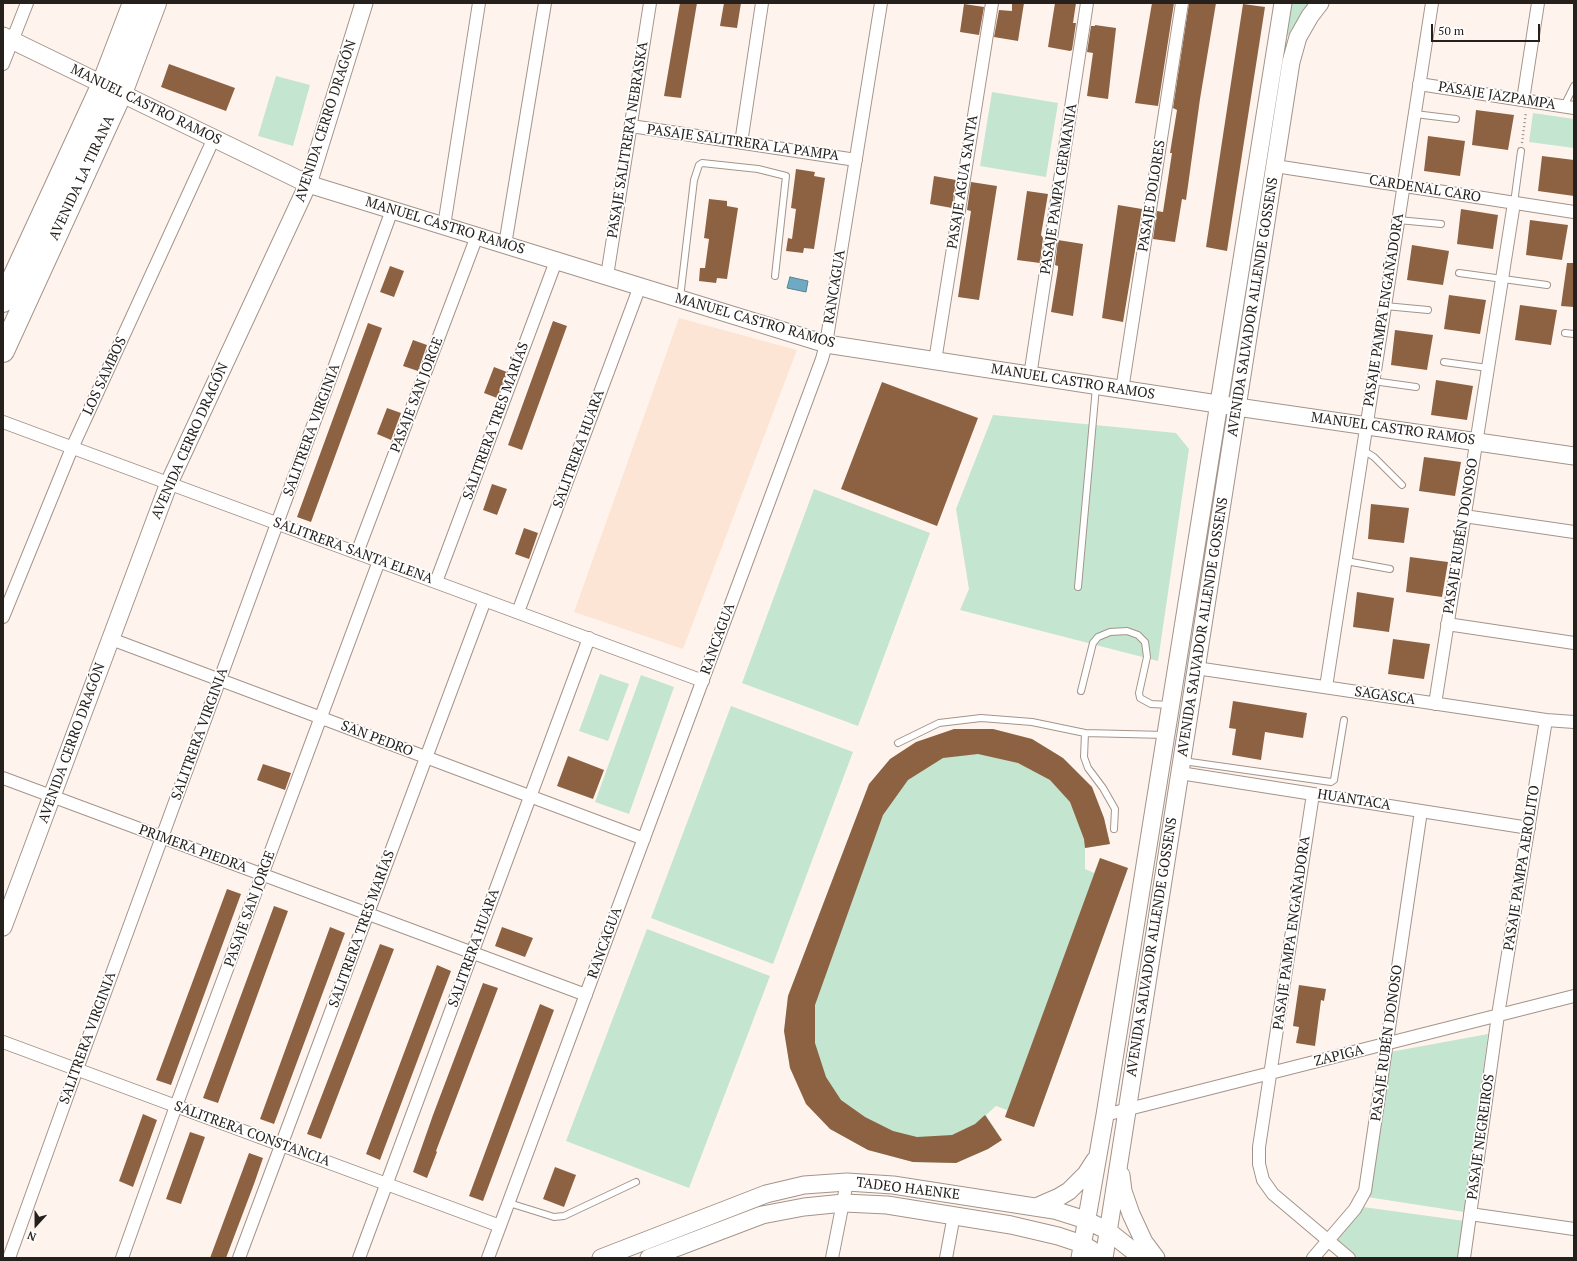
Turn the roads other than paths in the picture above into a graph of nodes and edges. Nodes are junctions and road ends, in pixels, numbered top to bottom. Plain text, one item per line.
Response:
1 (27, 3) edge
2 (134, 3) edge
3 (156, 3) edge
4 (364, 3) edge
5 (479, 3) edge
6 (545, 3) edge
7 (650, 3) edge
8 (762, 3) edge
9 (881, 3) edge
10 (992, 3) edge
11 (1087, 3) edge
12 (1182, 3) edge
13 (1283, 3) edge
14 (1320, 3) edge
15 (1432, 3) edge
16 (1538, 3) edge
17 (8, 38) edge
18 (3, 64) edge
19 (1419, 84) junction
20 (1574, 86) edge
21 (112, 89) junction
22 (1526, 100) junction
23 (1569, 107) edge
24 (1415, 114) junction
25 (1456, 119) dead end
26 (630, 126) junction
27 (214, 138) junction
28 (741, 143) junction
29 (1521, 151) road end
30 (856, 160) junction
31 (1275, 166) junction
32 (308, 184) junction
33 (1404, 186) junction
34 (1514, 202) junction
35 (392, 210) junction
36 (1574, 212) edge
37 (1398, 220) junction
38 (1441, 224) dead end
39 (444, 226) junction
40 (477, 236) junction
41 (506, 245) junction
42 (556, 261) junction
43 (1459, 273) dead end
44 (607, 276) junction
45 (775, 276) dead end
46 (1502, 280) junction
47 (640, 286) junction
48 (1548, 286) dead end
49 (680, 299) junction
50 (3, 301) edge
51 (1385, 306) junction
52 (1428, 310) dead end
53 (1565, 333) dead end
54 (1574, 334) edge
55 (826, 344) junction
56 (3, 351) edge
57 (935, 361) junction
58 (1444, 362) dead end
59 (1488, 368) junction
60 (1030, 376) junction
61 (1374, 381) junction
62 (1096, 386) junction
63 (1416, 387) dead end
64 (1122, 390) junction
65 (1218, 404) junction
66 (1237, 407) junction
67 (3, 422) edge
68 (1366, 426) junction
69 (1476, 441) junction
70 (72, 448) junction
71 (1363, 450) junction
72 (1574, 456) edge
73 (169, 483) junction
74 (1402, 485) dead end
75 (1464, 516) junction
76 (277, 524) junction
77 (1574, 532) edge
78 (357, 553) junction
79 (1346, 560) junction
80 (379, 561) junction
81 (1390, 568) dead end
82 (436, 582) junction
83 (1078, 587) dead end
84 (485, 600) junction
85 (518, 612) junction
86 (3, 617) edge
87 (1447, 624) junction
88 (588, 638) junction
89 (111, 639) junction
90 (1574, 643) edge
91 (1196, 668) junction
92 (220, 680) junction
93 (703, 681) junction
94 (1326, 687) junction
95 (1081, 691) dead end
96 (1435, 704) junction
97 (1170, 705) junction
98 (321, 718) junction
99 (1344, 720) dead end
100 (1546, 720) junction
101 (1574, 722) edge
102 (1085, 733) junction
103 (1165, 735) junction
104 (898, 743) dead end
105 (426, 757) junction
106 (1181, 767) junction
107 (3, 778) edge
108 (1313, 794) junction
109 (530, 796) junction
110 (52, 797) junction
111 (1421, 811) junction
112 (1529, 828) junction
113 (1114, 829) dead end
114 (162, 837) junction
115 (644, 839) junction
116 (262, 875) junction
117 (368, 914) junction
118 (3, 927) edge
119 (472, 953) junction
120 (586, 995) junction
121 (1574, 996) edge
122 (1498, 1016) junction
123 (3, 1042) edge
124 (1387, 1044) junction
125 (77, 1069) junction
126 (1272, 1073) junction
127 (176, 1106) junction
128 (1127, 1109) junction
129 (1105, 1114) junction
130 (282, 1145) junction
131 (1120, 1153) junction
132 (1097, 1154) junction
133 (636, 1182) dead end
134 (847, 1182) junction
135 (387, 1184) junction
136 (509, 1203) junction
137 (844, 1203) junction
138 (1036, 1207) junction
139 (1470, 1214) junction
140 (954, 1215) junction
141 (1086, 1220) junction
142 (500, 1226) junction
143 (1574, 1229) edge
144 (1108, 1231) junction
145 (1328, 1240) junction
146 (1081, 1251) edge
147 (9, 1258) edge
148 (122, 1258) edge
149 (239, 1258) edge
150 (359, 1258) edge
151 (488, 1258) edge
152 (601, 1258) edge
153 (649, 1258) edge
154 (832, 1258) edge
155 (946, 1258) edge
156 (1105, 1258) edge
157 (1142, 1258) edge
158 (1156, 1258) edge
159 (1313, 1258) edge
160 (1349, 1258) edge
161 (1464, 1258) edge

1 - 17 street
2 - 21 highway, AVENIDA LA TIRANA
3 - 21 highway, AVENIDA LA TIRANA
4 - 32 main road, AVENIDA CERRO DRAGÓN
5 - 39 street
6 - 41 street
7 - 26 street, PASAJE SALITRERA NEBRASKA
8 - 28 street
9 - 30 street, RANCAGUA
10 - 57 street, PASAJE AGUA SANTA
11 - 60 street, PASAJE PAMPA GERMANIA
12 - 64 street, PASAJE DOLORES
13 - 65 main road, AVENIDA SALVADOR ALLENDE GOSSENS
14 - 31 main road, AVENIDA SALVADOR ALLENDE GOSSENS
15 - 19 street, PASAJE PAMPA ENGAÑADORA
16 - 22 street
17 - 18 street
17 - 21 main road, MANUEL CASTRO RAMOS
19 - 22 street, PASAJE JAZPAMPA
19 - 24 street, PASAJE PAMPA ENGAÑADORA
20 - 23 lane
21 - 27 main road, MANUEL CASTRO RAMOS
21 - 50 highway, AVENIDA LA TIRANA
21 - 56 highway, AVENIDA LA TIRANA
22 - 23 street, PASAJE JAZPAMPA
24 - 25 lane
24 - 33 street, PASAJE PAMPA ENGAÑADORA
26 - 28 street, PASAJE SALITRERA LA PAMPA
26 - 44 street, PASAJE SALITRERA NEBRASKA
27 - 32 main road, MANUEL CASTRO RAMOS
27 - 70 street, LOS SAMBOS
28 - 30 street, PASAJE SALITRERA LA PAMPA
29 - 34 lane
30 - 55 street, RANCAGUA
31 - 33 street, CARDENAL CARO
31 - 66 main road, AVENIDA SALVADOR ALLENDE GOSSENS
32 - 35 main road, MANUEL CASTRO RAMOS
32 - 73 main road, AVENIDA CERRO DRAGÓN
33 - 34 street, CARDENAL CARO
33 - 37 street, PASAJE PAMPA ENGAÑADORA
34 - 36 street, CARDENAL CARO
34 - 46 street, PASAJE RUBÉN DONOSO
35 - 39 main road, MANUEL CASTRO RAMOS
35 - 76 street, SALITRERA VIRGINIA
37 - 38 lane
37 - 51 street, PASAJE PAMPA ENGAÑADORA
39 - 40 main road, MANUEL CASTRO RAMOS
40 - 41 main road, MANUEL CASTRO RAMOS
40 - 78 street, PASAJE SAN JORGE
41 - 42 main road, MANUEL CASTRO RAMOS
42 - 44 main road, MANUEL CASTRO RAMOS
42 - 82 street, SALITRERA TRES MARÍAS
43 - 46 lane
44 - 47 main road, MANUEL CASTRO RAMOS
45 - 49 lane
46 - 48 lane
46 - 59 street, PASAJE RUBÉN DONOSO
47 - 49 main road, MANUEL CASTRO RAMOS
47 - 85 street, SALITRERA HUARA
49 - 55 main road, MANUEL CASTRO RAMOS
51 - 52 lane
51 - 61 street, PASAJE PAMPA ENGAÑADORA
53 - 54 lane
55 - 57 main road, MANUEL CASTRO RAMOS
55 - 93 street, RANCAGUA
57 - 60 main road, MANUEL CASTRO RAMOS
58 - 59 lane
59 - 69 street, PASAJE RUBÉN DONOSO
60 - 62 main road, MANUEL CASTRO RAMOS
61 - 63 lane
61 - 68 street, PASAJE PAMPA ENGAÑADORA
62 - 64 main road, MANUEL CASTRO RAMOS
62 - 83 lane
64 - 65 main road, MANUEL CASTRO RAMOS
65 - 66 main road, MANUEL CASTRO RAMOS
65 - 97 main road, AVENIDA SALVADOR ALLENDE GOSSENS
66 - 68 main road, MANUEL CASTRO RAMOS
66 - 91 main road, AVENIDA SALVADOR ALLENDE GOSSENS
67 - 70 street, SALITRERA SANTA ELENA
68 - 69 main road, MANUEL CASTRO RAMOS
68 - 71 street, PASAJE PAMPA ENGAÑADORA
69 - 72 main road, MANUEL CASTRO RAMOS
69 - 75 street, PASAJE RUBÉN DONOSO
70 - 73 street, SALITRERA SANTA ELENA
70 - 86 street, LOS SAMBOS
71 - 74 lane
71 - 79 street, PASAJE PAMPA ENGAÑADORA
73 - 76 street, SALITRERA SANTA ELENA
73 - 89 main road, AVENIDA CERRO DRAGÓN
75 - 77 street
75 - 87 street, PASAJE RUBÉN DONOSO
76 - 78 street, SALITRERA SANTA ELENA
76 - 92 street, SALITRERA VIRGINIA
78 - 80 street, SALITRERA SANTA ELENA
79 - 81 lane
79 - 94 street, PASAJE PAMPA ENGAÑADORA
80 - 82 street, SALITRERA SANTA ELENA
80 - 98 street, PASAJE SAN JORGE
82 - 84 street, SALITRERA SANTA ELENA
84 - 85 street, SALITRERA SANTA ELENA
84 - 105 street, SALITRERA TRES MARÍAS
85 - 88 street, SALITRERA SANTA ELENA
87 - 90 street
87 - 96 street, PASAJE RUBÉN DONOSO
88 - 93 street, SALITRERA SANTA ELENA
88 - 109 street, SALITRERA HUARA
89 - 92 street, SAN PEDRO
89 - 110 main road, AVENIDA CERRO DRAGÓN
91 - 94 street, SAGASCA
91 - 106 main road, AVENIDA SALVADOR ALLENDE GOSSENS
92 - 98 street, SAN PEDRO
92 - 114 street, SALITRERA VIRGINIA
93 - 115 street, RANCAGUA
94 - 96 street, SAGASCA
95 - 97 lane
96 - 100 street, SAGASCA
97 - 103 main road, AVENIDA SALVADOR ALLENDE GOSSENS
98 - 105 street, SAN PEDRO
98 - 116 street, PASAJE SAN JORGE
99 - 106 lane
100 - 101 street, SAGASCA
100 - 112 street, PASAJE PAMPA AEROLITO
102 - 103 lane
102 - 104 lane
102 - 113 lane
103 - 129 main road, AVENIDA SALVADOR ALLENDE GOSSENS
105 - 109 street, SAN PEDRO
105 - 117 street, SALITRERA TRES MARÍAS
106 - 108 street, HUANTACA
106 - 128 main road, AVENIDA SALVADOR ALLENDE GOSSENS
107 - 110 street, PRIMERA PIEDRA
108 - 111 street, HUANTACA
108 - 126 street, PASAJE PAMPA ENGAÑADORA
109 - 115 street, SAN PEDRO
109 - 119 street, SALITRERA HUARA
110 - 114 street, PRIMERA PIEDRA
110 - 118 main road, AVENIDA CERRO DRAGÓN
111 - 112 street, HUANTACA
111 - 124 street, PASAJE RUBÉN DONOSO
112 - 122 street, PASAJE PAMPA AEROLITO
114 - 116 street, PRIMERA PIEDRA
114 - 125 street, SALITRERA VIRGINIA
115 - 120 street, RANCAGUA
116 - 117 street, PRIMERA PIEDRA
116 - 127 street, PASAJE SAN JORGE
117 - 119 street, PRIMERA PIEDRA
117 - 130 street, SALITRERA TRES MARÍAS
119 - 120 street, PRIMERA PIEDRA
119 - 135 street, SALITRERA HUARA
120 - 136 street, RANCAGUA
121 - 122 street, ZAPIGA
122 - 124 street, ZAPIGA
122 - 139 street, PASAJE NEGREIROS
123 - 125 street, SALITRERA CONSTANCIA
124 - 126 street, ZAPIGA
124 - 145 street, PASAJE RUBÉN DONOSO
125 - 127 street, SALITRERA CONSTANCIA
125 - 147 street, SALITRERA VIRGINIA
126 - 128 street, ZAPIGA
126 - 145 street, PASAJE PAMPA ENGAÑADORA
127 - 130 street, SALITRERA CONSTANCIA
127 - 148 street, PASAJE SAN JORGE
128 - 129 street, ZAPIGA
128 - 131 main road, AVENIDA SALVADOR ALLENDE GOSSENS
129 - 132 main road, AVENIDA SALVADOR ALLENDE GOSSENS
130 - 135 street, SALITRERA CONSTANCIA
130 - 149 street, SALITRERA TRES MARÍAS
131 - 144 main road, AVENIDA SALVADOR ALLENDE GOSSENS
131 - 158 main road
132 - 138 main road
132 - 141 main road, AVENIDA SALVADOR ALLENDE GOSSENS
133 - 136 lane
134 - 137 street
134 - 138 main road, TADEO HAENKE
134 - 152 main road, TADEO HAENKE
135 - 142 street, SALITRERA CONSTANCIA
135 - 150 street, SALITRERA HUARA
136 - 142 street, RANCAGUA
137 - 140 main road, TADEO HAENKE
137 - 153 main road, TADEO HAENKE
137 - 154 street
138 - 141 main road, TADEO HAENKE
139 - 143 street
139 - 161 street, PASAJE NEGREIROS
140 - 146 main road, TADEO HAENKE
140 - 155 street
141 - 144 main road, TADEO HAENKE
141 - 146 main road, AVENIDA SALVADOR ALLENDE GOSSENS
142 - 151 street, RANCAGUA
144 - 156 main road, AVENIDA SALVADOR ALLENDE GOSSENS
144 - 157 main road, TADEO HAENKE
145 - 159 street, PASAJE RUBÉN DONOSO
145 - 160 street, PASAJE PAMPA ENGAÑADORA
146 - 156 main road, TADEO HAENKE

